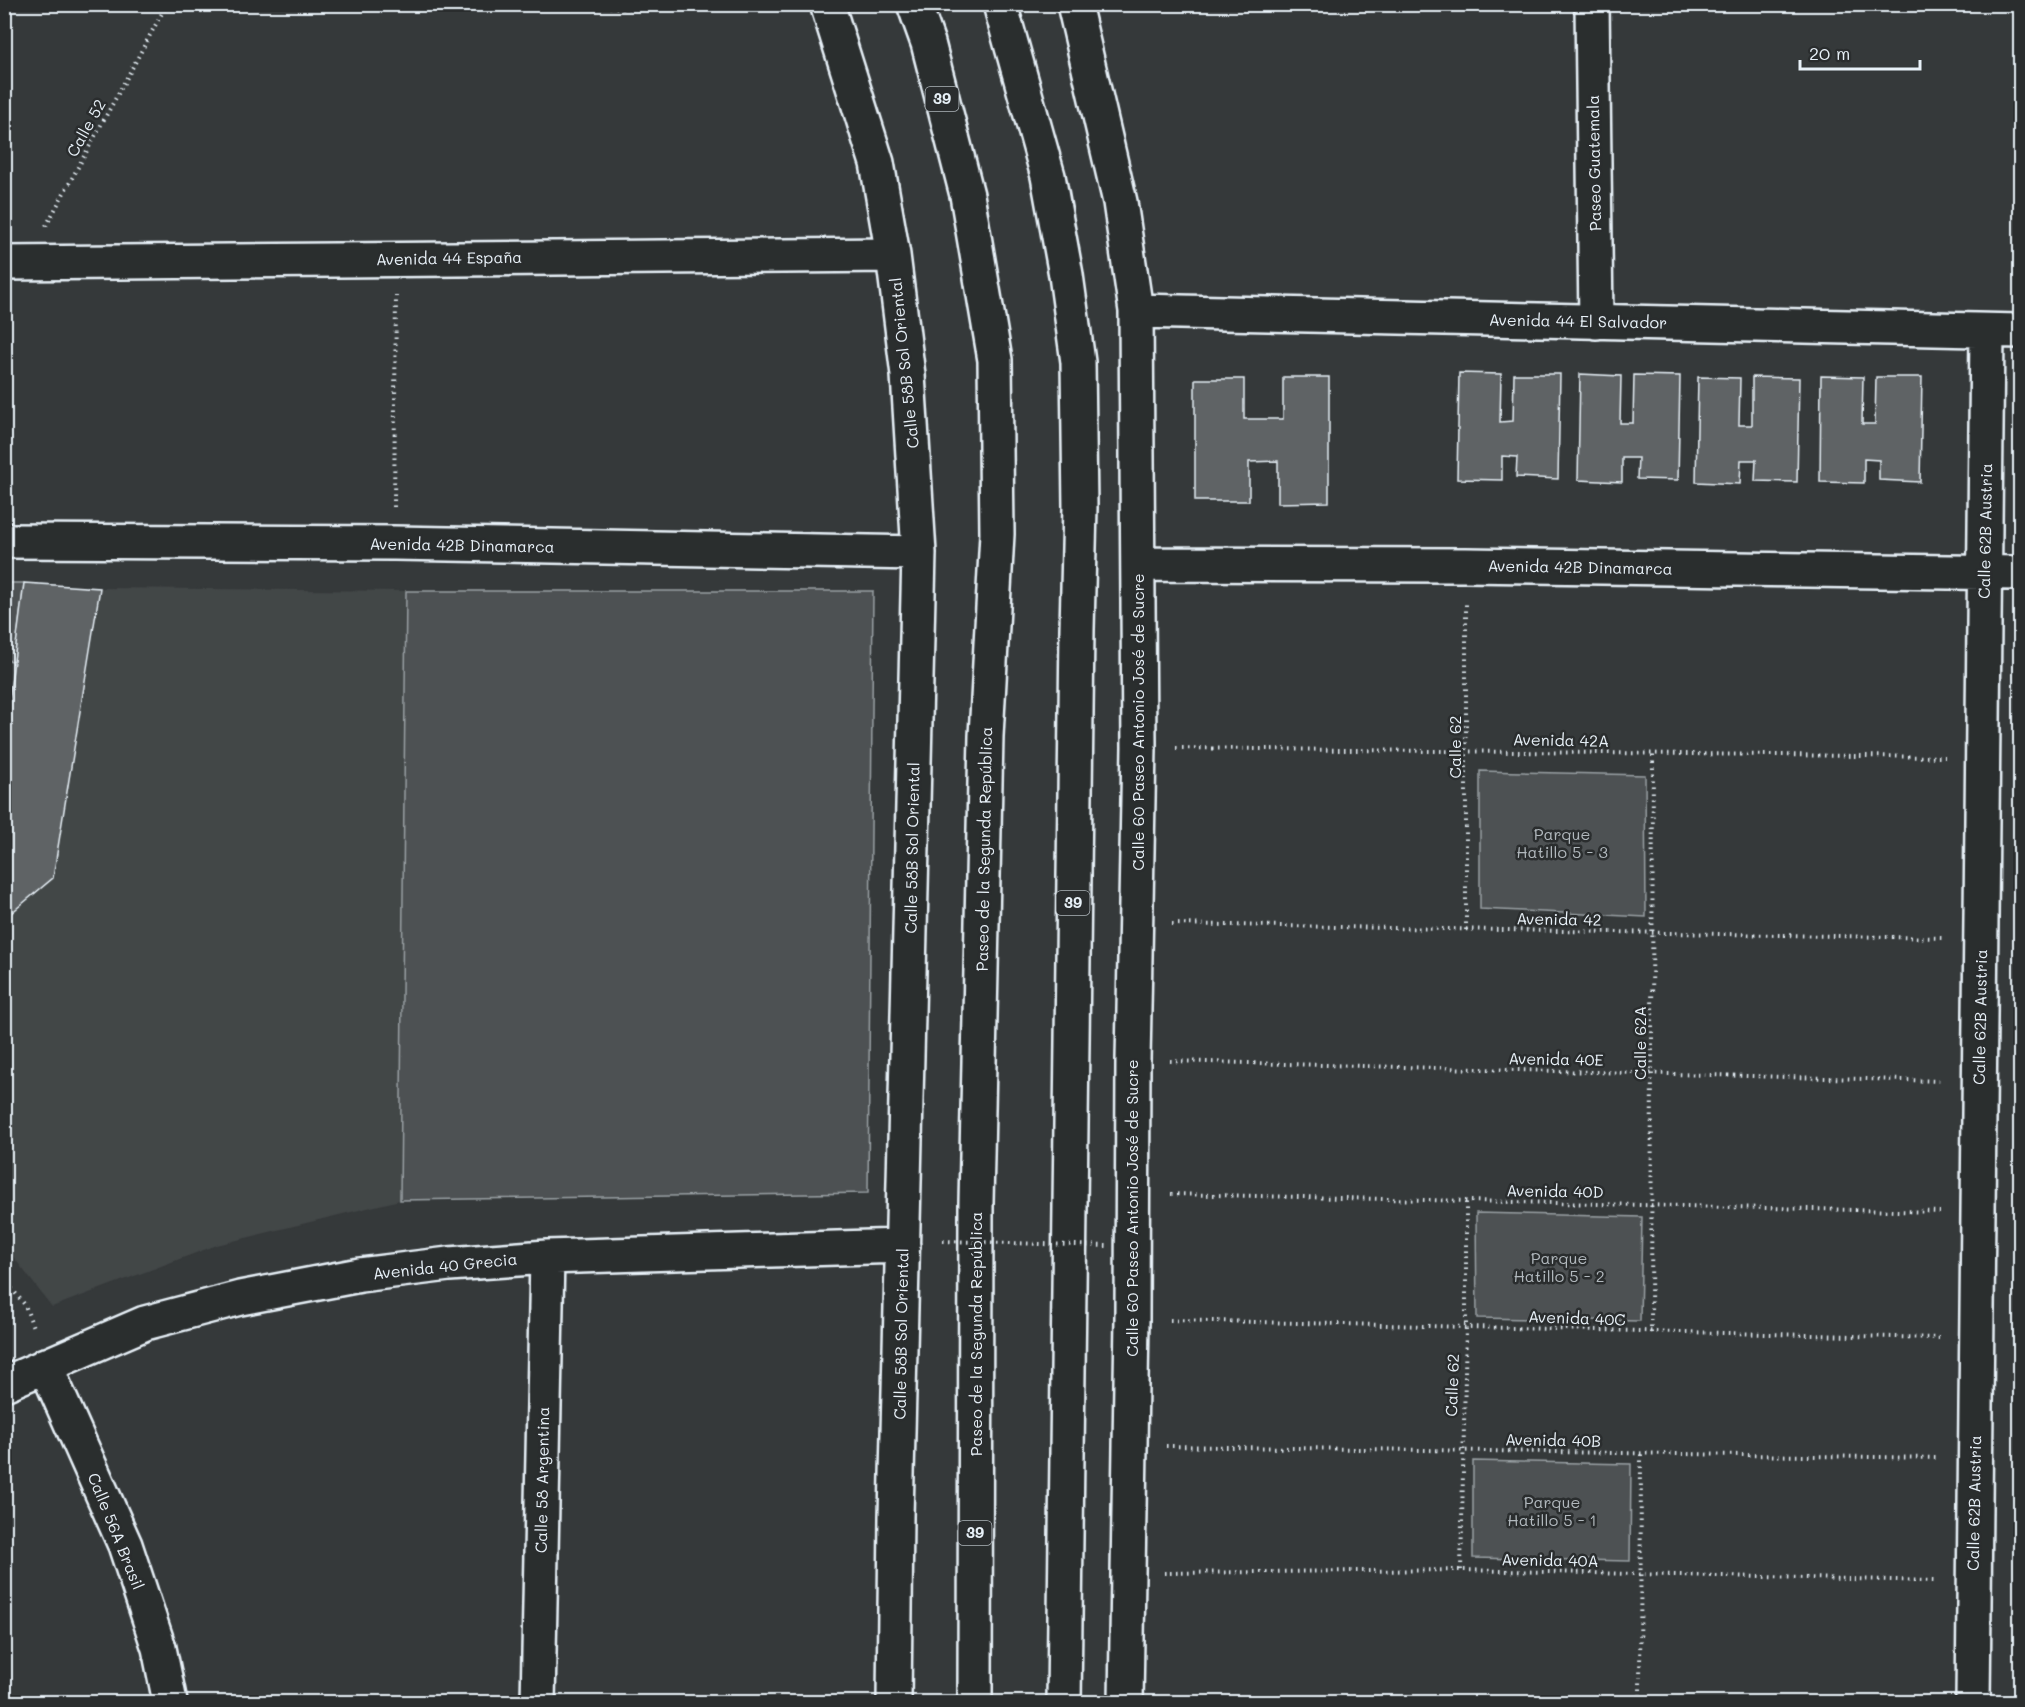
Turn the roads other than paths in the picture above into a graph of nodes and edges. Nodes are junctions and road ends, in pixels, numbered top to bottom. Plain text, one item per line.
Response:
1 (827, 4) edge
2 (914, 4) edge
3 (1000, 4) edge
4 (1074, 4) edge
5 (1592, 4) edge
6 (893, 255) junction
7 (15, 263) edge
8 (1136, 311) junction
9 (1596, 322) junction
10 (1987, 331) junction
11 (2020, 331) edge
12 (4, 541) edge
13 (919, 554) junction
14 (1139, 564) junction
15 (1984, 573) junction
16 (2020, 573) edge
17 (903, 1246) junction
18 (547, 1257) junction
19 (45, 1365) junction
20 (4, 1384) edge
21 (170, 1702) edge
22 (538, 1702) edge
23 (894, 1702) edge
24 (975, 1702) edge
25 (1064, 1702) edge
26 (1126, 1702) edge
27 (1973, 1702) edge

1 - 6 main road, Calle 58B Sol Oriental
2 - 24 main road, Paseo de la Segunda República / 39
3 - 25 main road, 39
4 - 8 main road, Calle 60 Paseo Antonio José de Sucre
5 - 9 main road, Paseo Guatemala
6 - 7 main road, Avenida 44 España
6 - 13 main road, Calle 58B Sol Oriental
8 - 9 main road, Avenida 44 El Salvador
8 - 14 main road, Calle 60 Paseo Antonio José de Sucre
9 - 10 main road, Avenida 44 El Salvador
10 - 11 main road, Avenida 44 El Salvador
10 - 15 main road, Calle 62B Austria
12 - 13 main road, Avenida 42B Dinamarca
13 - 17 main road, Calle 58B Sol Oriental
14 - 15 main road, Avenida 42B Dinamarca
14 - 26 main road, Calle 60 Paseo Antonio José de Sucre
15 - 16 main road, Avenida 42B Dinamarca
15 - 27 main road, Calle 62B Austria
17 - 18 main road, Avenida 40 Grecia
17 - 23 main road, Calle 58B Sol Oriental
18 - 19 main road, Avenida 40 Grecia
18 - 22 main road, Calle 58 Argentina
19 - 20 main road, Avenida 40 Grecia
19 - 21 main road, Calle 56A Brasil

